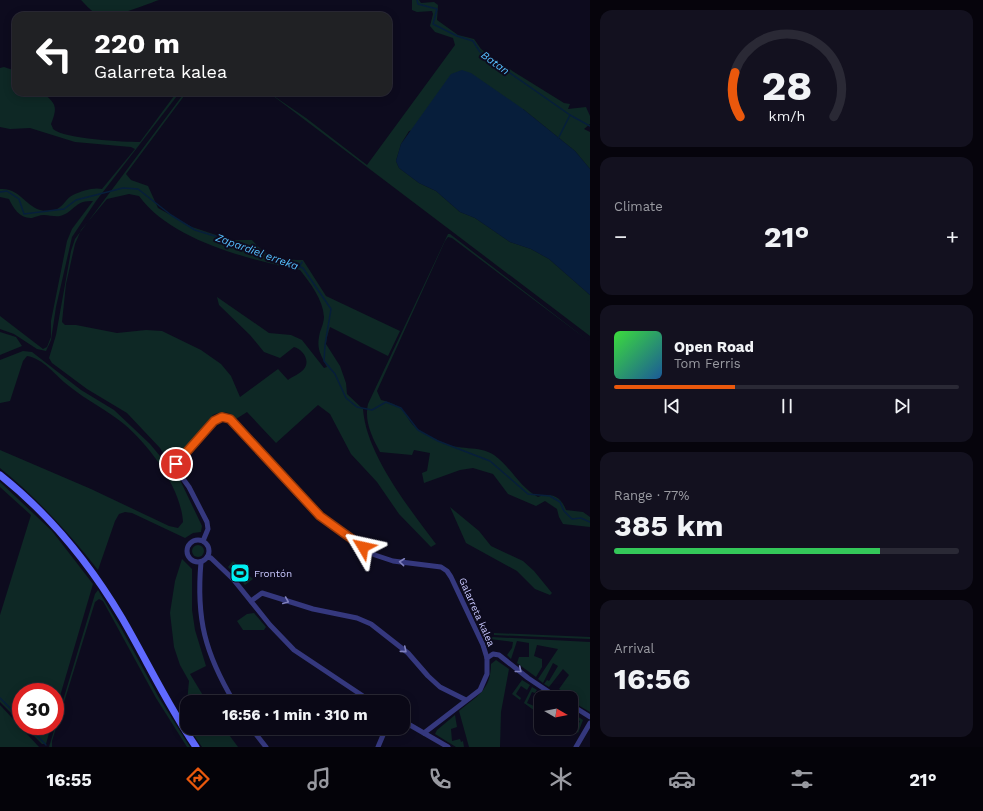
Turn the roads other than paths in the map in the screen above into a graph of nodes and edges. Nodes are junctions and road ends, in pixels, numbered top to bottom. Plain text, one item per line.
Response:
1 (0, 475) edge
2 (203, 541) junction
3 (207, 557) junction
4 (201, 562) junction
5 (251, 601) junction
6 (487, 658) junction
7 (548, 691) edge
8 (230, 695) edge
9 (362, 695) edge
10 (466, 700) junction
11 (578, 710) edge
12 (590, 717) edge
13 (590, 723) edge
14 (410, 725) edge
15 (424, 733) junction
16 (257, 735) edge
17 (383, 735) edge
18 (196, 747) edge
19 (266, 747) edge
20 (378, 747) edge
21 (448, 747) edge
22 (576, 747) edge

1 - 18 main road
2 - 3 street
2 - 4 street
6 -> 2 street, Galarreta kalea
3 - 4 street
3 - 5 street
4 - 8 street
5 - 9 street
5 -> 10 street
6 -> 7 street
6 - 10 street, Galarreta kalea
10 - 15 street, Galarreta kalea
11 - 12 street
13 - 22 street
14 - 15 street
15 - 21 street
16 - 19 street
17 - 20 street

